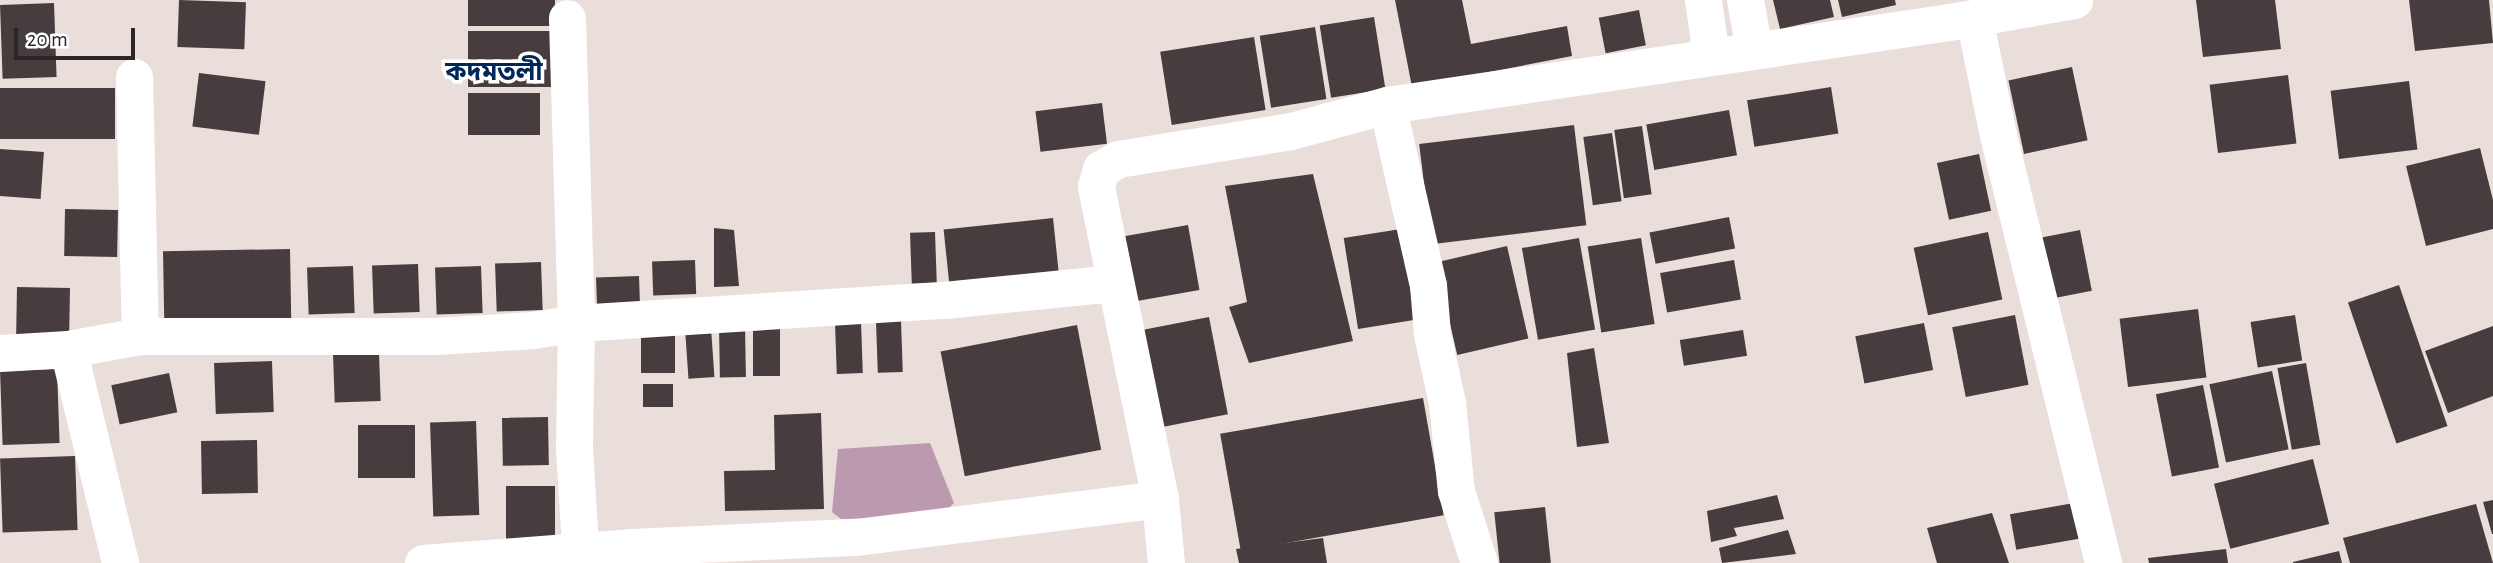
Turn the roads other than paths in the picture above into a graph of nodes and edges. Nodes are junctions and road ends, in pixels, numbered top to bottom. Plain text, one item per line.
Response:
1 (1703, 0) edge
2 (1745, 0) edge
3 (2071, 0) edge
4 (567, 18) dead end
5 (1974, 18) junction
6 (1754, 49) junction
7 (1711, 56) junction
8 (134, 77) dead end
9 (1387, 105) junction
10 (1114, 283) junction
11 (576, 323) junction
12 (141, 336) junction
13 (68, 349) junction
14 (0, 353) edge
15 (1160, 499) junction
16 (580, 558) edge
17 (120, 563) edge
18 (423, 563) edge
19 (1166, 563) edge
20 (1479, 563) edge
21 (2103, 563) edge

1 - 7 street
2 - 6 street
3 - 5 street
4 - 11 street
5 - 6 street
5 - 21 street
6 - 7 street
7 - 9 street
8 - 12 street
9 - 10 street
9 - 20 street
10 - 11 street
10 - 15 street
11 - 12 street
11 - 16 street
12 - 13 street
13 - 14 street
13 - 17 street
15 - 16 street
15 - 19 street
16 - 18 street

